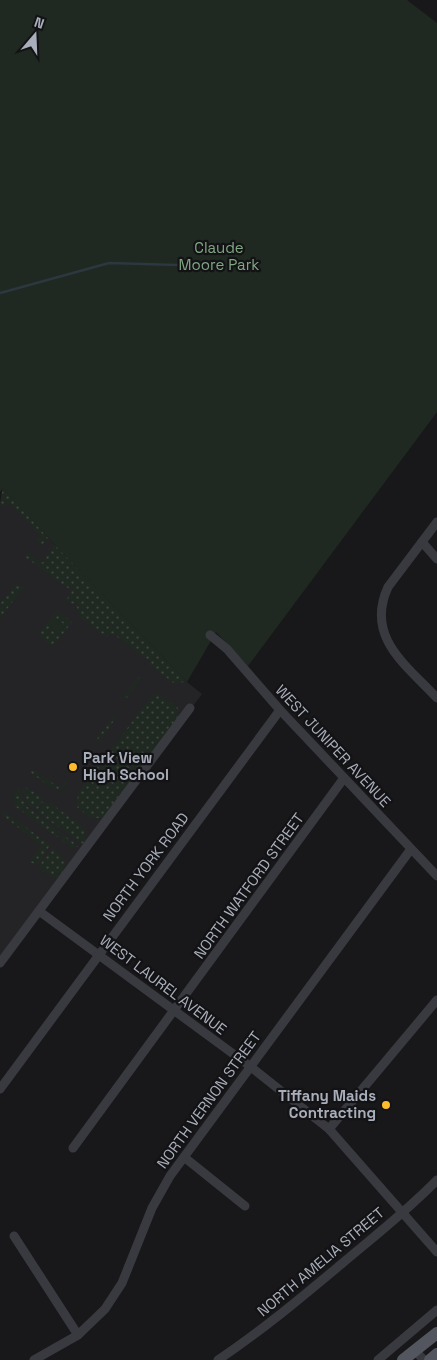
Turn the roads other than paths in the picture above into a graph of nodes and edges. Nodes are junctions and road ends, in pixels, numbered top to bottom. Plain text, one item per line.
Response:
1 (437, 522) edge
2 (422, 542) junction
3 (437, 559) edge
4 (210, 635) dead end
5 (437, 698) edge
6 (190, 708) dead end
7 (280, 710) junction
8 (344, 778) junction
9 (411, 849) junction
10 (437, 876) edge
11 (39, 911) junction
12 (99, 954) junction
13 (0, 963) edge
14 (437, 1000) edge
15 (175, 1010) junction
16 (251, 1067) junction
17 (0, 1089) edge
18 (329, 1129) junction
19 (73, 1148) dead end
20 (184, 1157) junction
21 (437, 1180) edge
22 (245, 1206) dead end
23 (403, 1212) junction
24 (14, 1236) dead end
25 (437, 1252) edge
26 (437, 1310) edge
27 (437, 1332) edge
28 (78, 1335) junction
29 (437, 1354) edge
30 (419, 1355) edge
31 (34, 1360) edge
32 (218, 1360) edge
33 (378, 1360) edge
34 (403, 1360) edge
35 (430, 1360) edge

1 - 2 street
2 - 3 street
2 - 5 street
4 - 7 street, WEST JUNIPER AVENUE
6 - 11 street
7 - 8 street, WEST JUNIPER AVENUE
7 - 12 street, NORTH YORK ROAD
8 - 9 street, WEST JUNIPER AVENUE
8 - 15 street, NORTH WATFORD STREET
9 - 10 street, WEST JUNIPER AVENUE
9 - 16 street, NORTH VERNON STREET
11 - 12 street, WEST LAUREL AVENUE
11 - 13 street
12 - 15 street, WEST LAUREL AVENUE
12 - 17 street, NORTH YORK ROAD
14 - 18 street
15 - 16 street, WEST LAUREL AVENUE
15 - 19 street, NORTH WATFORD STREET
16 - 18 street, WEST LAUREL AVENUE
16 - 20 street, NORTH VERNON STREET
18 - 23 street, WEST LAUREL AVENUE
20 - 22 street
20 - 28 street, NORTH VERNON STREET
21 - 23 street, NORTH AMELIA STREET
23 - 25 street, WEST LAUREL AVENUE
23 - 32 street, NORTH AMELIA STREET
24 - 28 street
26 - 33 street
27 - 30 main road
28 - 31 street, NORTH VERNON STREET
29 - 35 main road
30 - 34 main road

